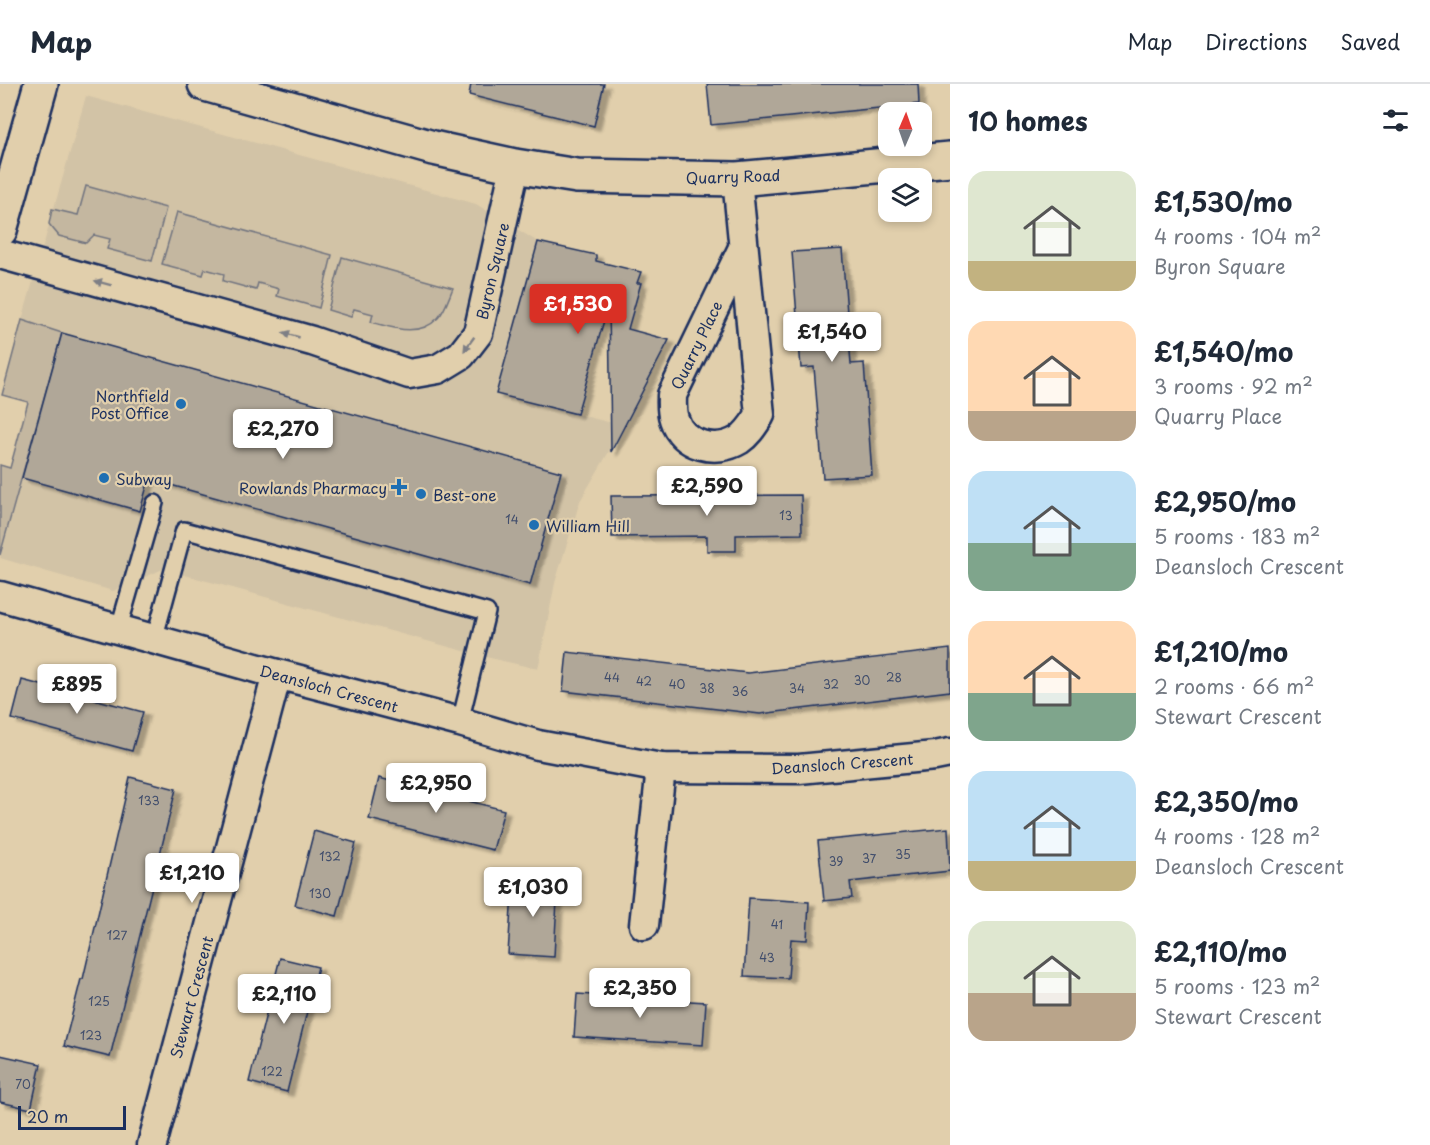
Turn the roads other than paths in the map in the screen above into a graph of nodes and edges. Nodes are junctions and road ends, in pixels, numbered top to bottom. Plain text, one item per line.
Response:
1 (41, 84) edge
2 (205, 84) edge
3 (950, 159) edge
4 (515, 166) junction
5 (737, 179) junction
6 (0, 230) edge
7 (742, 250) junction
8 (0, 254) edge
9 (155, 503) dead end
10 (0, 596) edge
11 (118, 630) junction
12 (154, 640) junction
13 (277, 674) junction
14 (460, 722) junction
15 (950, 753) edge
16 (661, 768) junction
17 (644, 925) dead end
18 (152, 1145) edge

1 - 6 street
2 - 4 street
3 - 5 street, Quarry Road
4 - 5 street, Quarry Road
4 -> 8 street, Byron Square
5 - 7 street, Quarry Place
7 - 7 street, Quarry Place
9 - 11 lane
10 - 11 street, Deansloch Crescent
11 - 12 street, Deansloch Crescent
12 - 13 street, Deansloch Crescent
12 - 14 lane
13 - 14 street, Deansloch Crescent
13 - 18 street, Stewart Crescent
14 - 16 street, Deansloch Crescent
15 - 16 street, Deansloch Crescent
16 - 17 street

